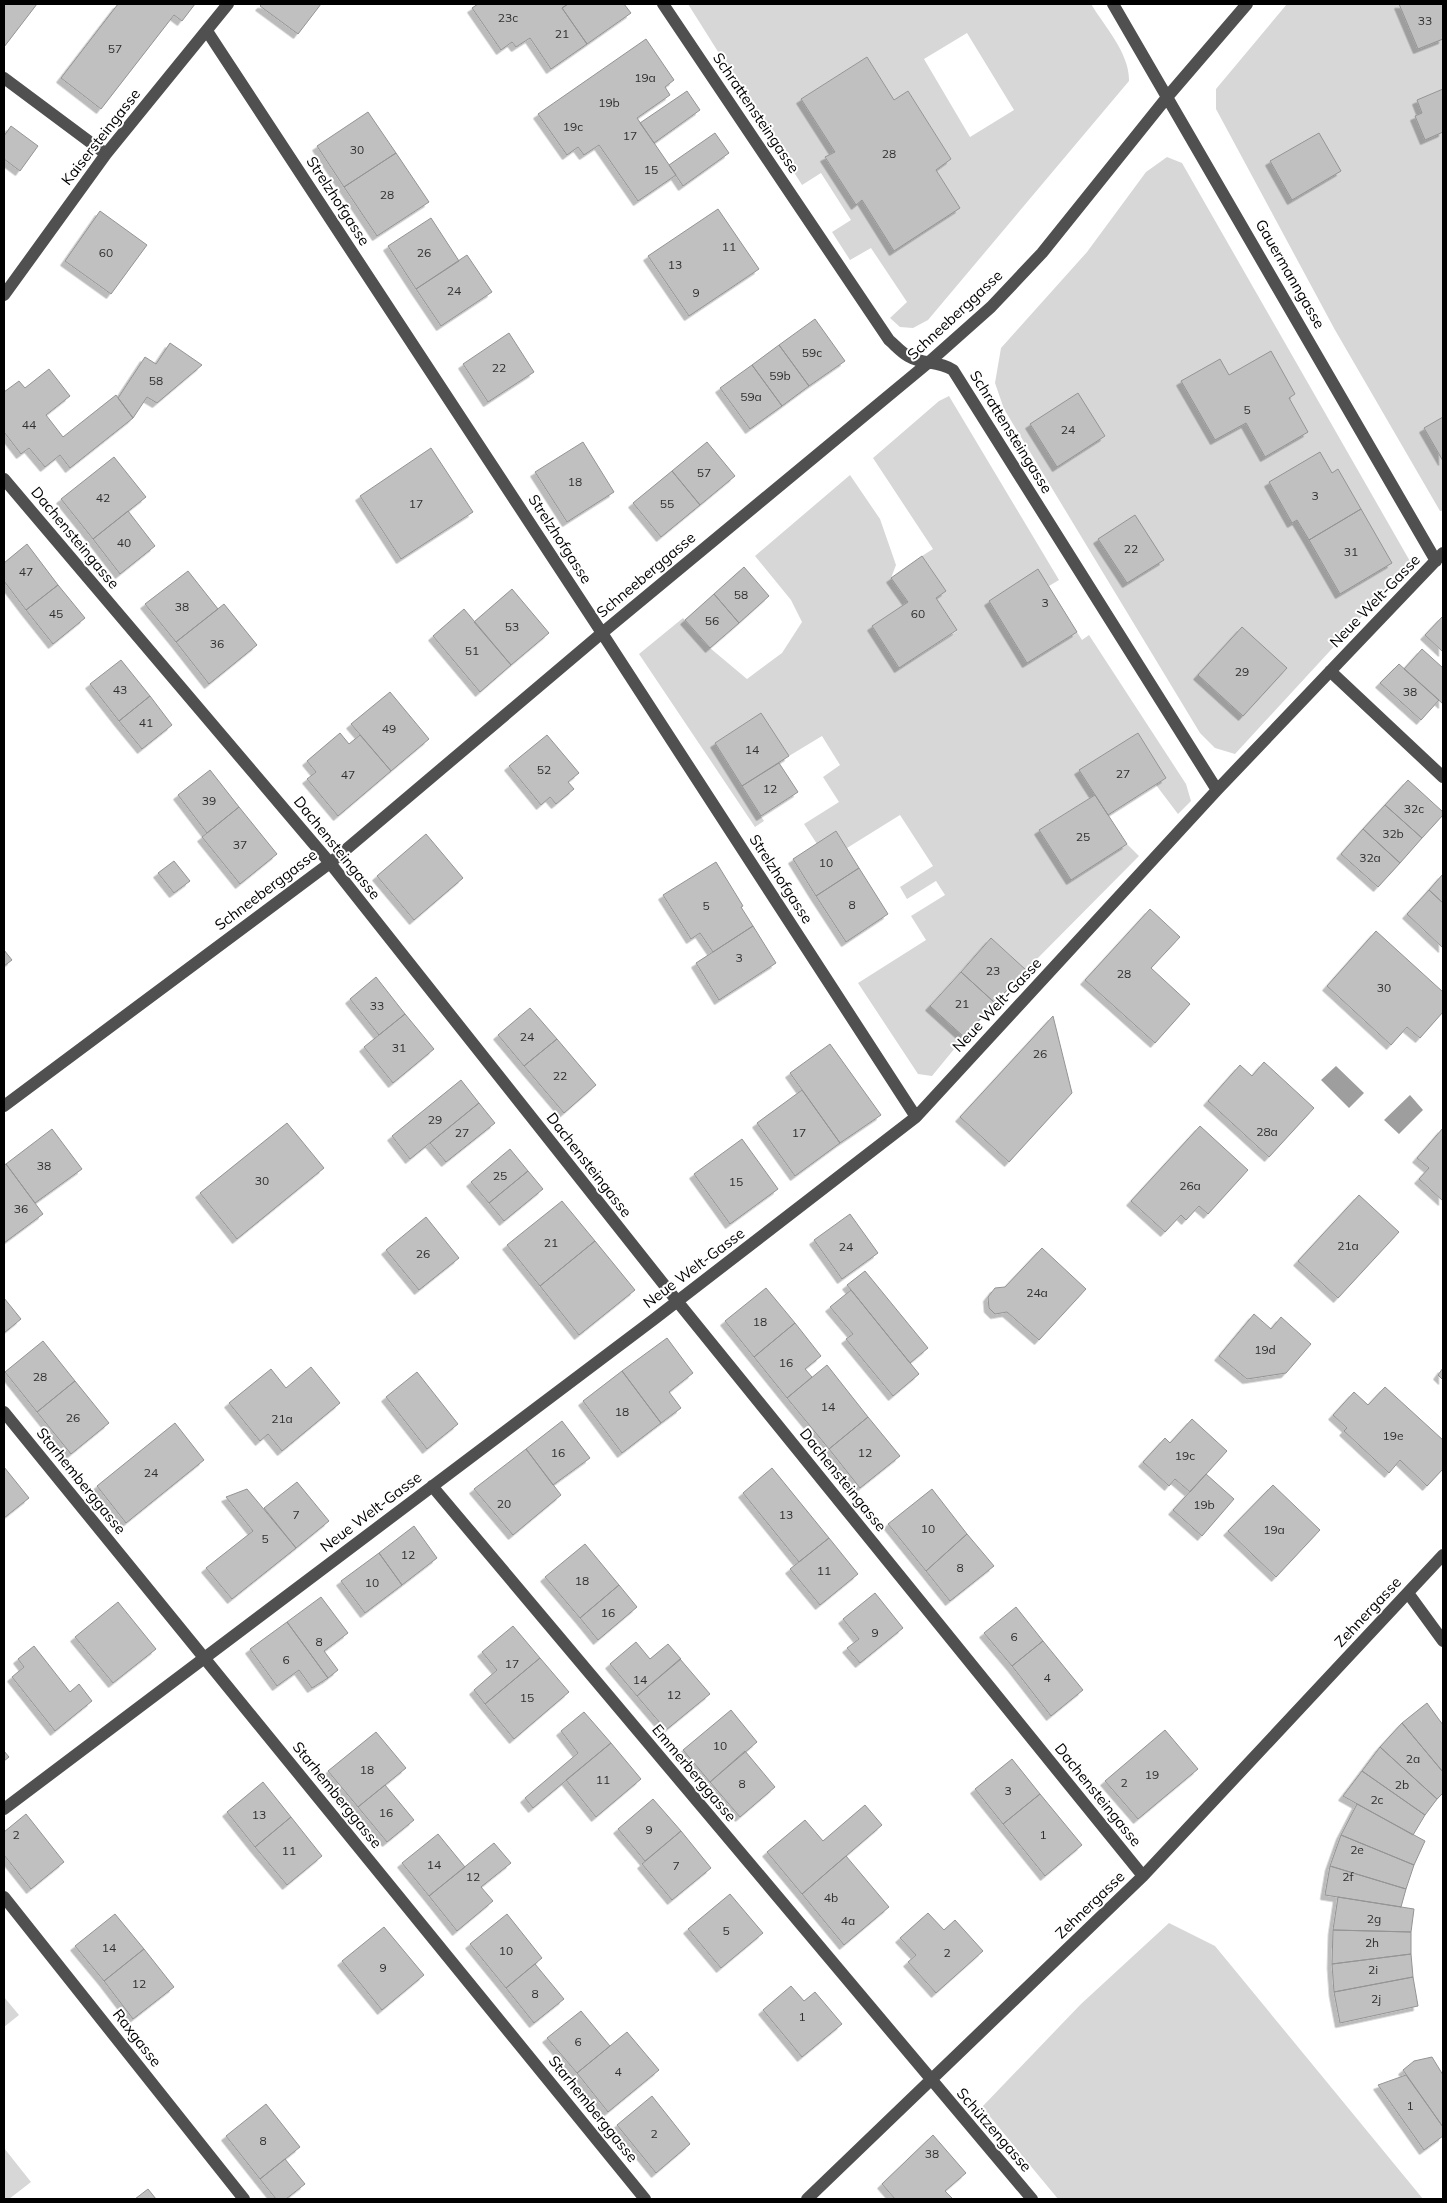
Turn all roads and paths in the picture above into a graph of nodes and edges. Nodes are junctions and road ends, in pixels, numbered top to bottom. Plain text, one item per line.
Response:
1 (228, 4) edge
2 (663, 4) edge
3 (1113, 4) edge
4 (1248, 4) edge
5 (207, 31) junction
6 (4, 78) edge
7 (1168, 96) junction
8 (106, 154) junction
9 (4, 295) edge
10 (928, 363) junction
11 (4, 479) edge
12 (1440, 557) edge
13 (602, 633) junction
14 (1330, 671) junction
15 (1442, 772) edge
16 (1217, 790) junction
17 (330, 863) junction
18 (4, 1106) edge
19 (916, 1117) junction
20 (677, 1301) junction
21 (4, 1412) edge
22 (432, 1486) junction
23 (1443, 1555) edge
24 (1408, 1594) junction
25 (1443, 1641) edge
26 (204, 1657) junction
27 (4, 1809) edge
28 (1143, 1876) junction
29 (4, 1897) edge
30 (932, 2082) junction
31 (244, 2199) edge
32 (645, 2199) edge
33 (807, 2199) edge
34 (1032, 2199) edge

1 - 5 street, Kaisersteingasse
2 - 10 street, Schrattensteingasse
3 - 7 street, Gauermanngasse
4 - 7 street, Schneeberggasse
5 - 8 street, Kaisersteingasse
5 - 13 street, Strelzhofgasse
6 - 8 street
7 - 10 street, Schneeberggasse
7 - 12 street, Gauermanngasse
8 - 9 street, Kaisersteingasse
10 - 13 street, Schneeberggasse
10 - 16 street, Schrattensteingasse
11 - 17 street, Dachensteingasse
12 - 14 street, Neue Welt-Gasse
13 - 17 street, Schneeberggasse
13 - 19 street, Strelzhofgasse
14 - 15 street, Neue Welt-Gasse
14 - 16 street, Neue Welt-Gasse
16 - 19 street, Neue Welt-Gasse
17 - 18 street, Schneeberggasse
17 - 20 street, Dachensteingasse
19 - 20 street, Neue Welt-Gasse
20 - 22 street, Neue Welt-Gasse
20 - 28 street, Dachensteingasse
21 - 26 street, Starhemberggasse
22 - 26 street, Neue Welt-Gasse
22 - 30 street, Emmerberggasse
23 - 24 street, Zehnergasse
24 - 25 street
24 - 28 street, Zehnergasse
26 - 27 street, Neue Welt-Gasse
26 - 32 street, Starhemberggasse
28 - 30 street, Zehnergasse
29 - 31 street, Raxgasse
30 - 33 street, Zehnergasse
30 - 34 street, Schützengasse

